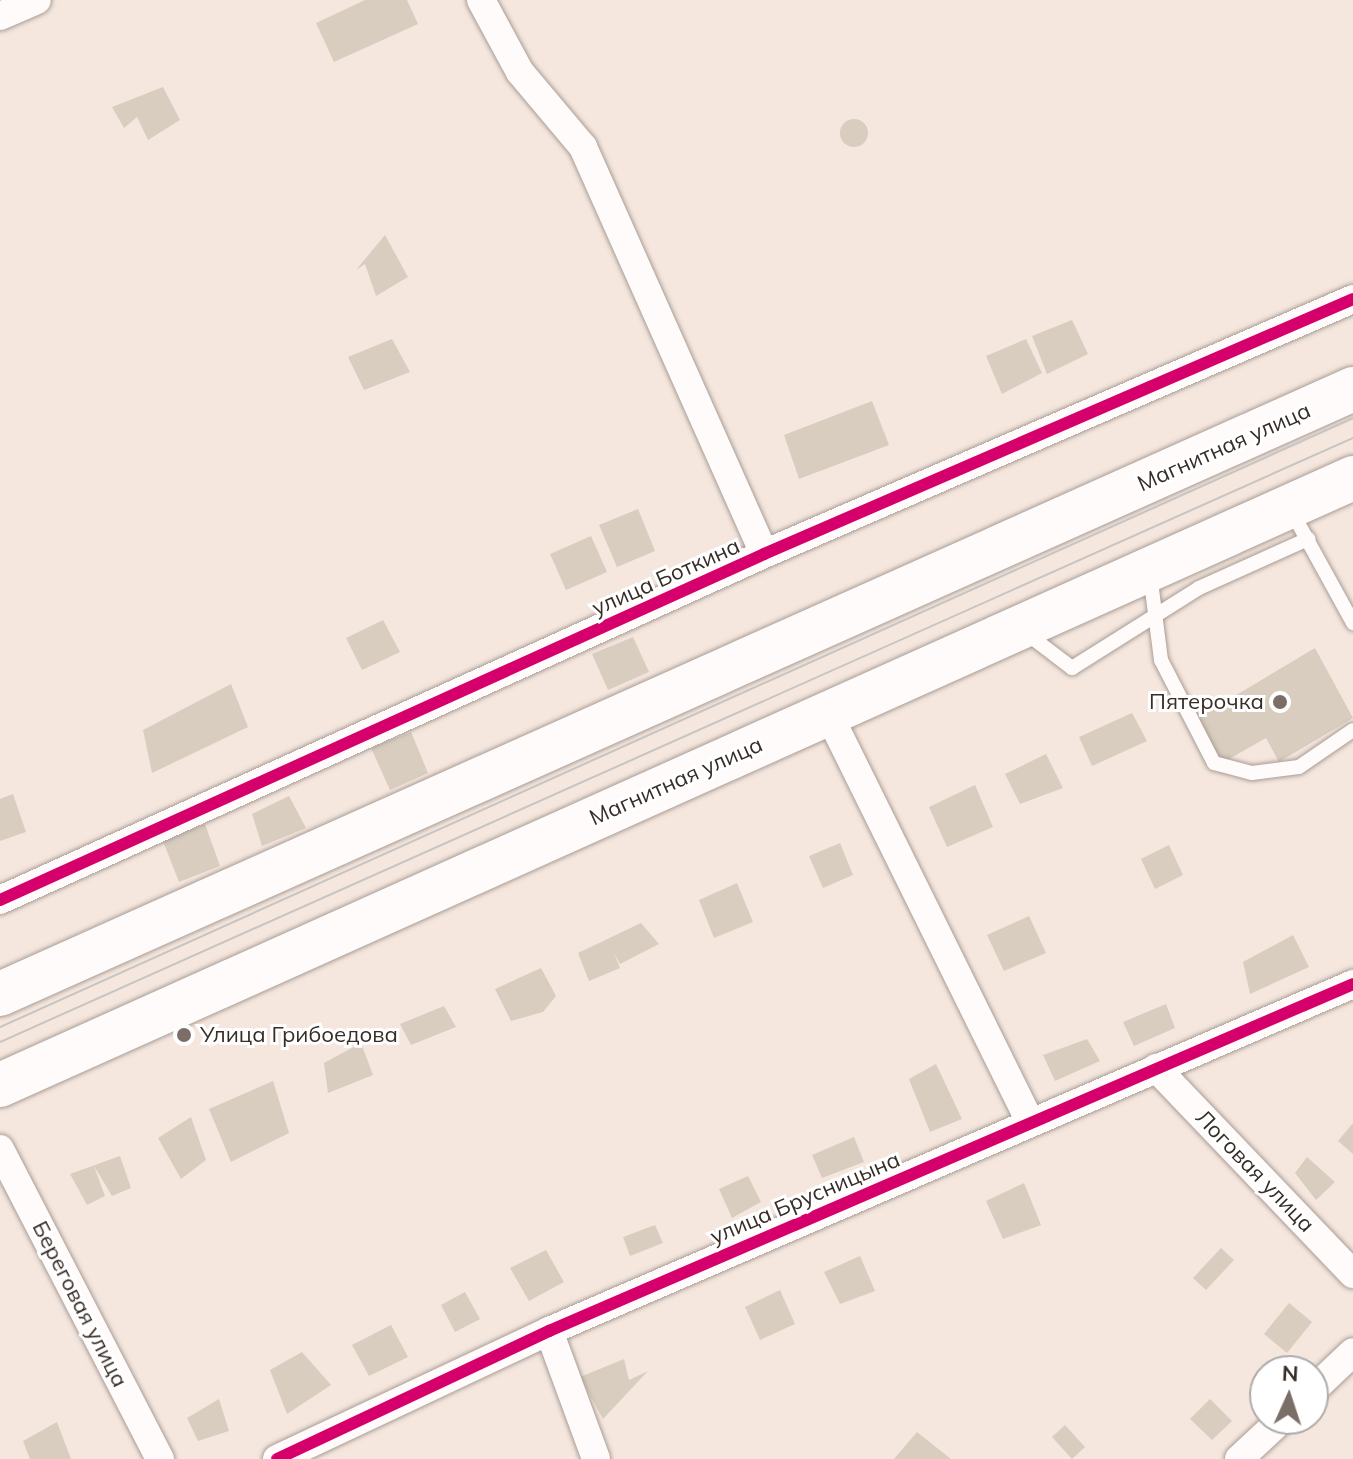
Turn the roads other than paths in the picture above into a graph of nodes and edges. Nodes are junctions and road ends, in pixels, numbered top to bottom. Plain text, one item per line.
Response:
1 (37, 0) edge
2 (481, 0) edge
3 (0, 16) edge
4 (1353, 299) edge
5 (1353, 389) edge
6 (1353, 478) edge
7 (1299, 523) junction
8 (764, 554) junction
9 (1149, 570) junction
10 (1152, 623) junction
11 (1353, 623) edge
12 (1019, 628) junction
13 (828, 713) junction
14 (1353, 730) edge
15 (0, 900) edge
16 (1353, 984) edge
17 (0, 994) edge
18 (1156, 1068) junction
19 (0, 1085) edge
20 (1030, 1122) junction
21 (0, 1149) edge
22 (1353, 1274) edge
23 (549, 1331) junction
24 (1353, 1352) edge
25 (1329, 1375) edge
26 (1265, 1435) edge
27 (153, 1457) edge
28 (277, 1459) edge
29 (596, 1459) edge
30 (1239, 1459) edge

1 - 3 street
2 - 8 street
4 - 8 street, улица Боткина
5 - 17 main road, Магнитная улица
6 - 7 main road, Магнитная улица
7 - 9 main road, Магнитная улица
7 - 10 lane
7 - 11 lane
8 - 15 street, улица Боткина
9 - 10 lane
9 - 12 main road, Магнитная улица
10 - 12 lane
10 - 14 lane
12 - 13 main road, Магнитная улица
13 - 19 main road, Магнитная улица
13 - 20 street
16 - 18 street, улица Брусницына
18 - 20 street, улица Брусницына
18 - 22 street, Логовая улица
20 - 23 street, улица Брусницына
21 - 27 street, Береговая улица
23 - 28 street, улица Брусницына
23 - 29 street
24 - 25 street
26 - 30 street

